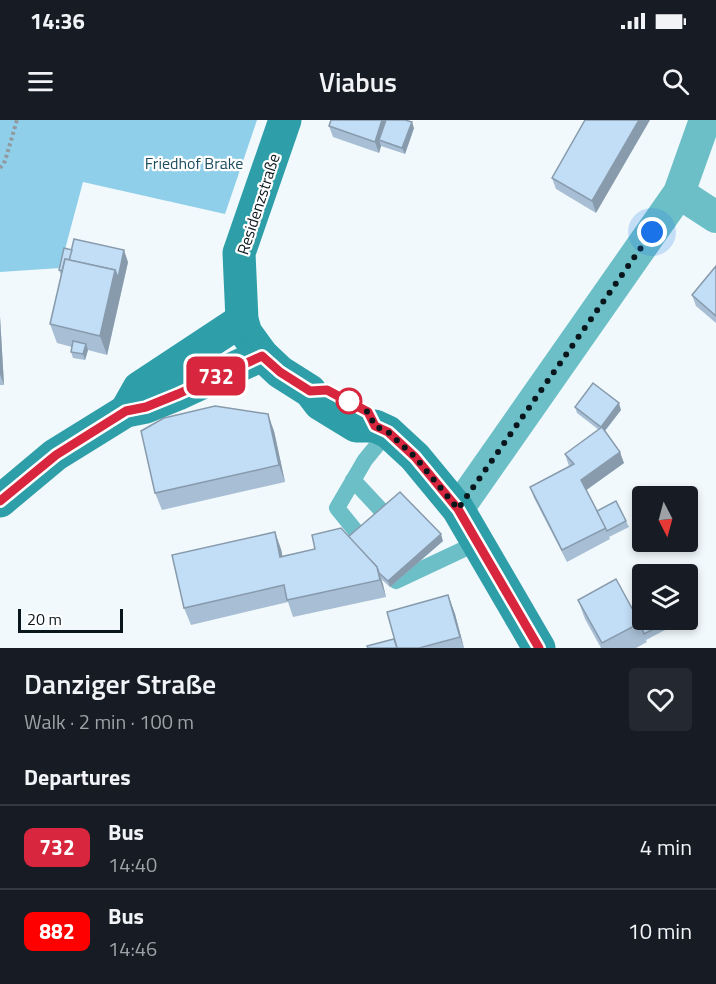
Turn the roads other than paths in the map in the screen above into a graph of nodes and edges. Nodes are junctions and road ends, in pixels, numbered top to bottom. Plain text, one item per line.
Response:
1 (285, 120) edge
2 (705, 120) edge
3 (679, 193) junction
4 (716, 217) edge
5 (242, 320) junction
6 (262, 356) junction
7 (126, 411) junction
8 (381, 429) junction
9 (353, 480) junction
10 (0, 501) edge
11 (458, 509) junction
12 (479, 542) junction
13 (432, 564) junction
14 (539, 648) edge

1 - 5 main road, Residenzstraße
2 - 3 street
3 - 4 street
3 - 11 street
5 - 6 main road
5 - 7 main road
6 - 7 main road
6 - 8 main road
7 - 10 main road
8 - 9 lane
8 - 11 main road
9 - 13 lane
9 - 13 lane
11 - 12 main road
12 - 13 lane
12 - 14 main road

